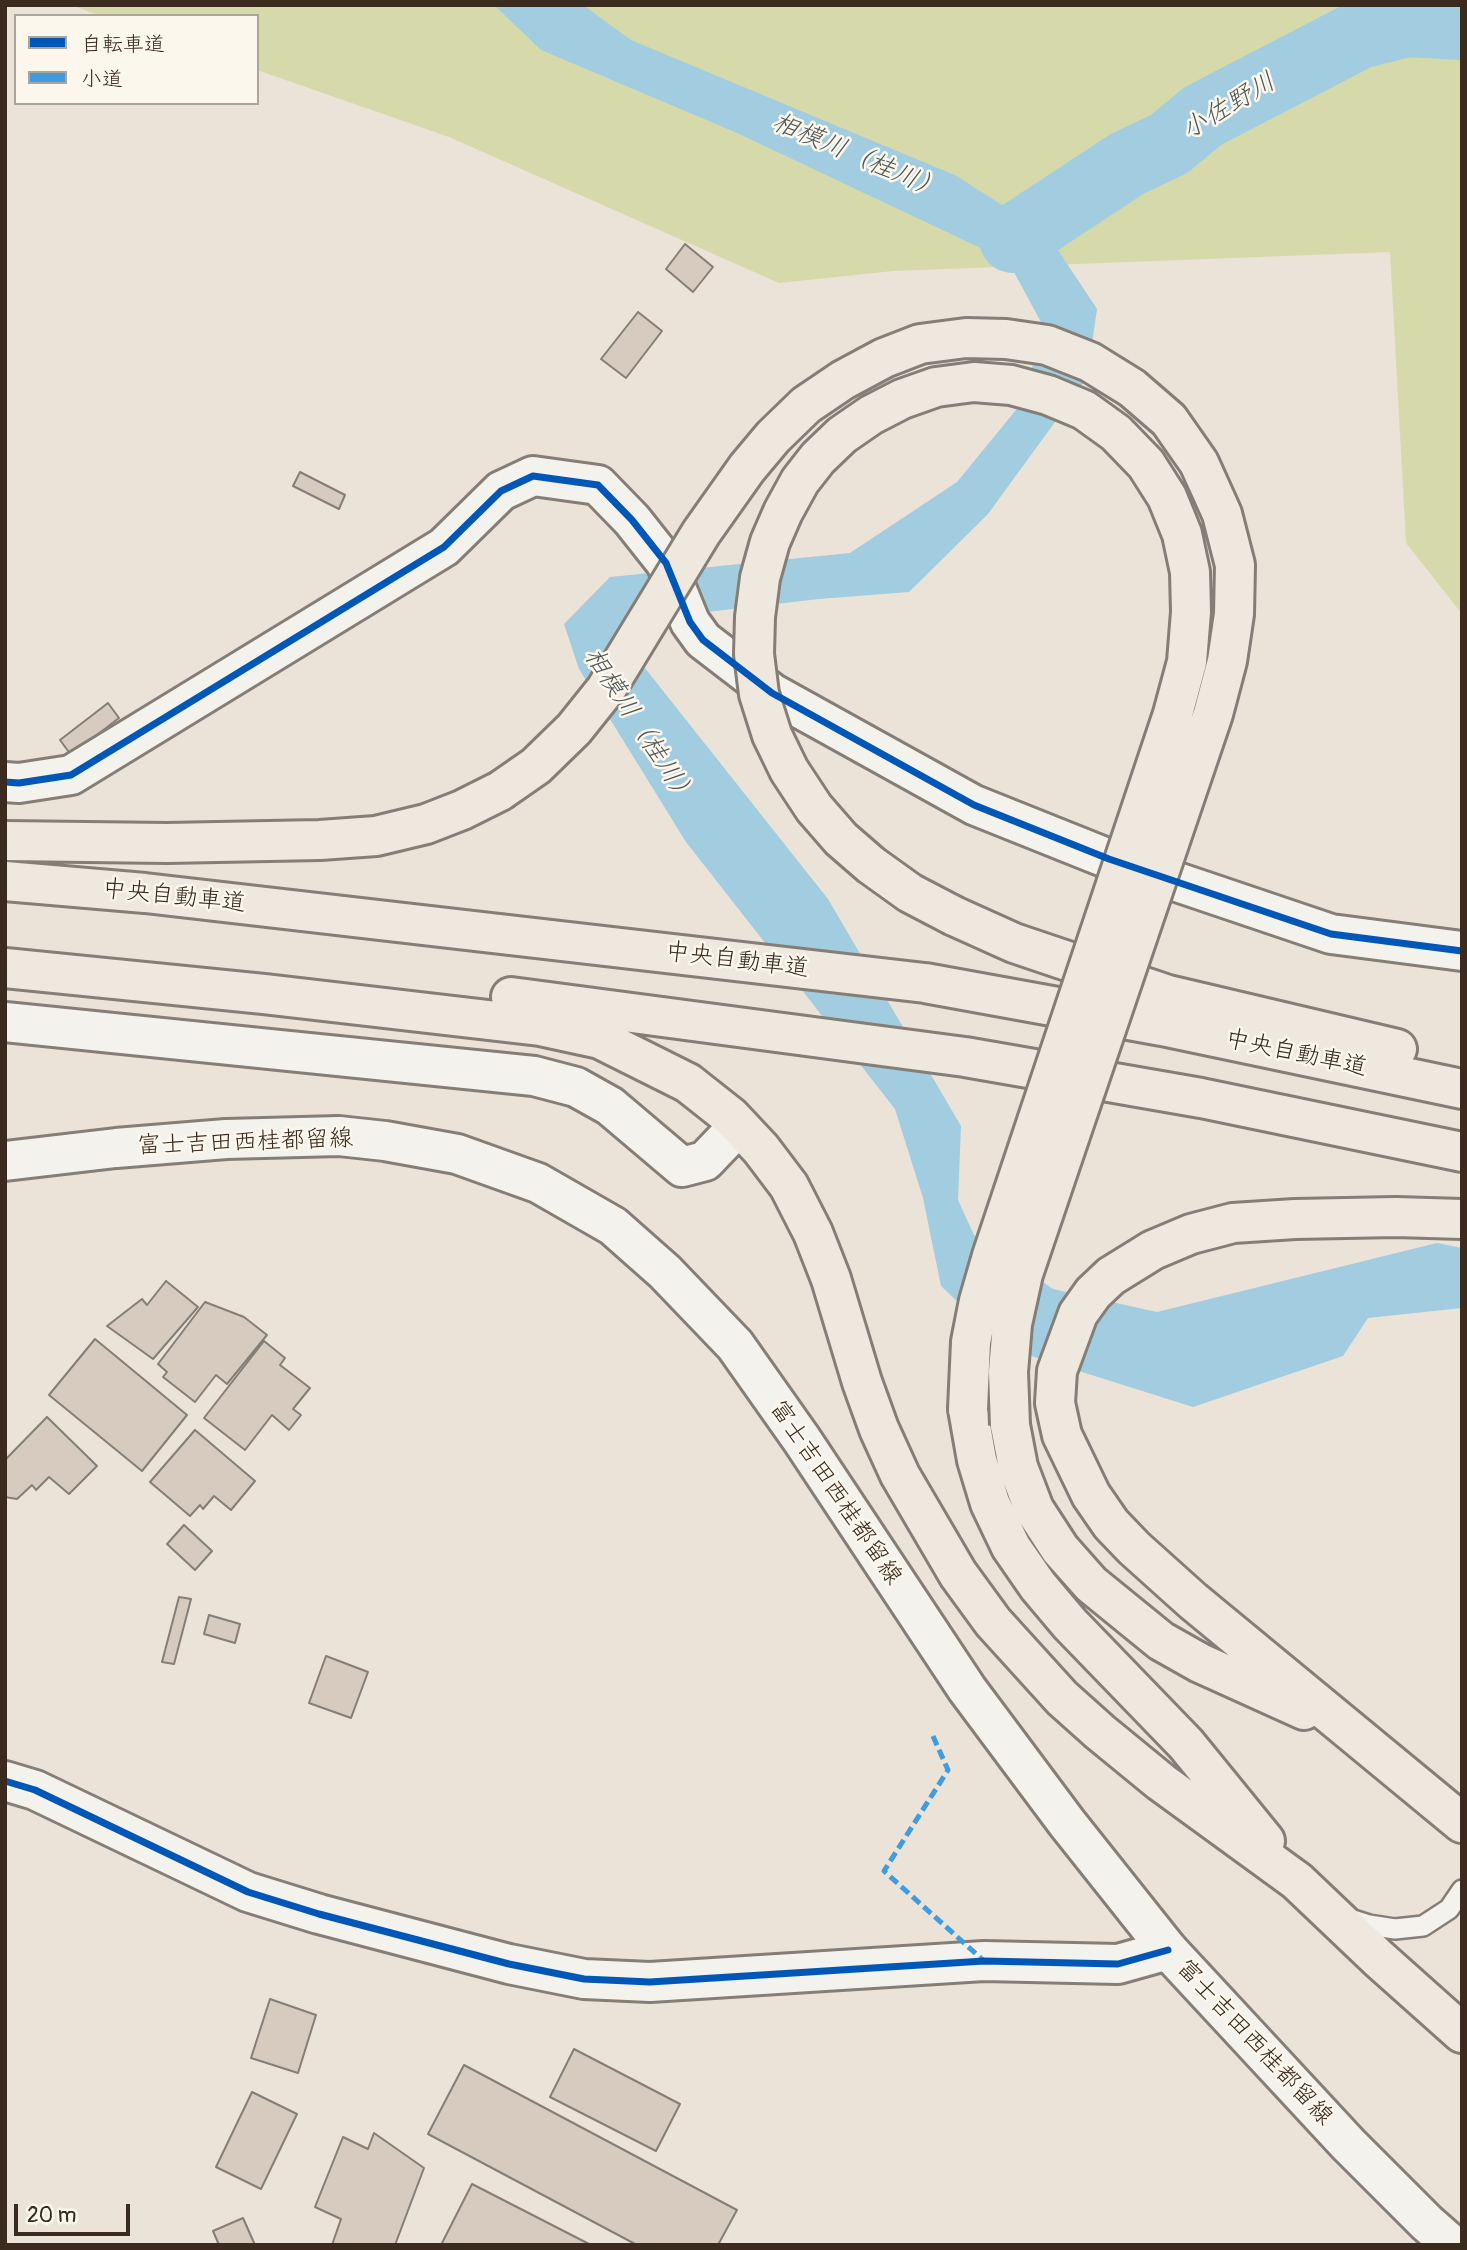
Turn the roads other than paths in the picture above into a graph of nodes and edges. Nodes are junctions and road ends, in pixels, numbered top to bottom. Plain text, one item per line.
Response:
1 (5, 782) edge
2 (5, 841) edge
3 (5, 881) edge
4 (5, 947) edge
5 (1462, 951) edge
6 (5, 968) edge
7 (5, 1022) edge
8 (1462, 1064) edge
9 (1462, 1090) edge
10 (727, 1138) dead end
11 (1462, 1152) edge
12 (5, 1161) edge
13 (1462, 1219) edge
14 (1348, 1730) junction
15 (5, 1781) edge
16 (1453, 1816) edge
17 (1462, 1846) edge
18 (1297, 1881) junction
19 (1462, 1890) edge
20 (1332, 1913) junction
21 (1168, 1950) junction
22 (1462, 2033) edge
23 (1452, 2245) edge

1 - 5 street
2 - 14 highway, bridge
3 - 9 highway, 中央自動車道
4 - 11 highway
6 - 18 highway
7 - 10 street
8 - 18 highway, bridge
12 - 21 street, 富士吉田西桂都留線
13 - 14 highway
14 - 16 highway
15 - 21 street
16 - 17 lane
18 - 20 highway
19 - 20 lane
20 - 22 highway
21 - 23 street, 富士吉田西桂都留線

